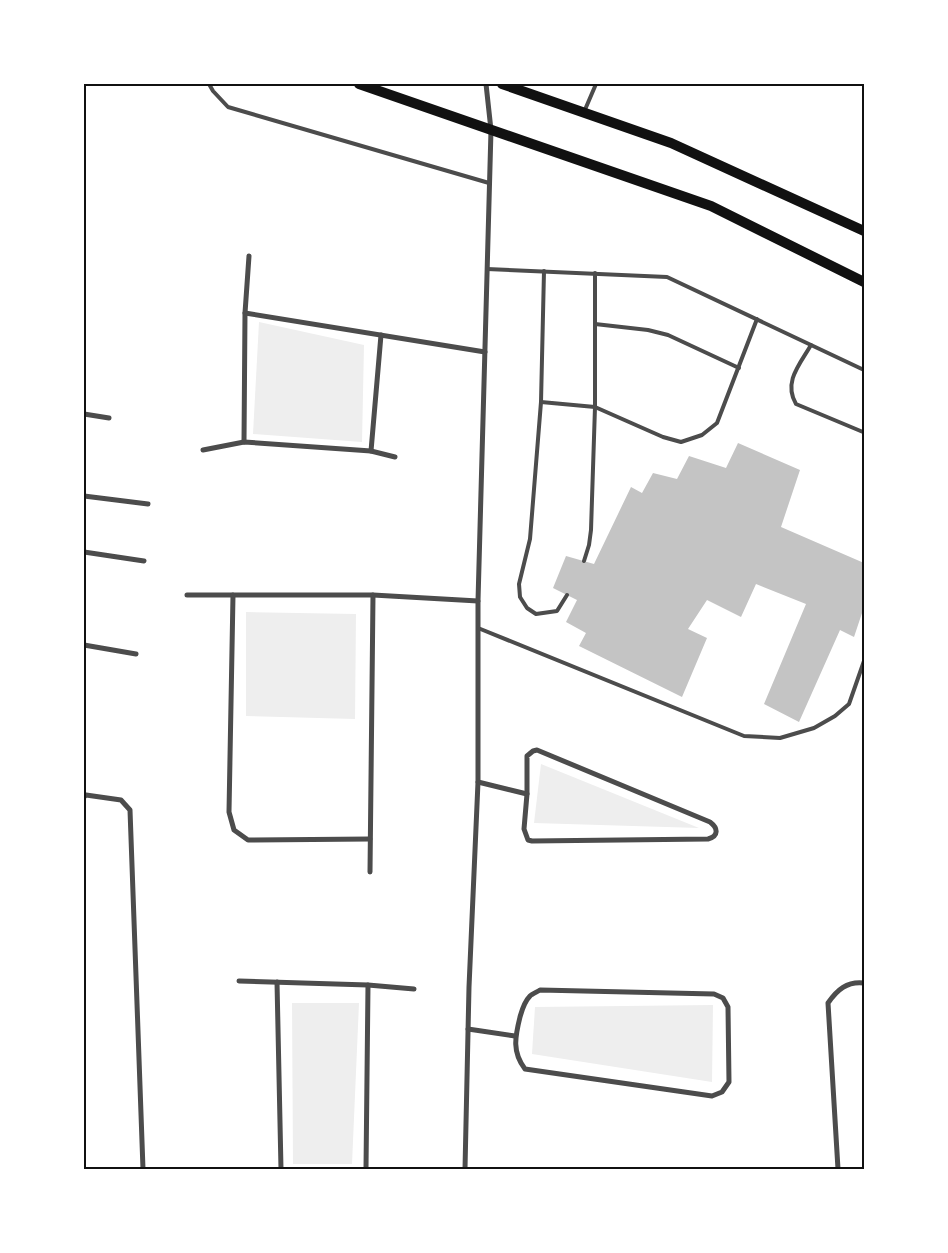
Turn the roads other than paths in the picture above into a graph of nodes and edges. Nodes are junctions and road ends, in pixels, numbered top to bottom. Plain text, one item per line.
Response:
1 (209, 84) edge
2 (359, 84) edge
3 (486, 84) edge
4 (502, 84) edge
5 (596, 84) edge
6 (584, 112) junction
7 (491, 130) junction
8 (489, 183) junction
9 (864, 231) edge
10 (250, 256) dead end
11 (487, 268) junction
12 (544, 271) junction
13 (594, 274) junction
14 (864, 282) edge
15 (245, 313) junction
16 (757, 319) junction
17 (595, 324) junction
18 (382, 335) junction
19 (810, 345) junction
20 (485, 352) junction
21 (739, 368) junction
22 (864, 370) edge
23 (541, 402) junction
24 (595, 407) junction
25 (84, 414) edge
26 (109, 418) dead end
27 (863, 432) dead end
28 (244, 442) junction
29 (203, 450) dead end
30 (370, 451) junction
31 (395, 456) dead end
32 (84, 496) edge
33 (148, 504) dead end
34 (84, 552) edge
35 (144, 561) dead end
36 (584, 561) dead end
37 (187, 595) dead end
38 (233, 595) junction
39 (373, 595) junction
40 (567, 595) dead end
41 (478, 601) junction
42 (478, 628) junction
43 (84, 645) edge
44 (136, 654) dead end
45 (864, 662) edge
46 (478, 782) junction
47 (527, 794) junction
48 (84, 797) edge
49 (370, 839) junction
50 (370, 872) dead end
51 (239, 981) dead end
52 (277, 982) junction
53 (864, 983) edge
54 (368, 985) junction
55 (414, 989) dead end
56 (468, 1029) junction
57 (515, 1036) junction
58 (143, 1169) edge
59 (281, 1169) edge
60 (366, 1169) edge
61 (465, 1169) edge
62 (838, 1169) edge

1 - 8 lane
2 - 7 main road
3 - 7 street
4 - 6 main road
5 - 6 lane
6 - 9 main road
7 - 8 street
7 - 14 main road
8 - 11 street
10 - 15 street
11 - 12 lane
11 - 20 street
12 - 13 lane
12 - 23 lane
13 - 16 lane
13 - 17 lane
15 - 18 street
15 - 28 street
16 - 19 lane
16 - 21 lane
17 - 21 lane
17 - 24 lane
18 - 20 street
18 - 30 street
19 - 22 lane
19 - 27 lane
20 - 41 street
21 - 24 lane
23 - 24 lane
23 - 40 lane
24 - 36 lane
25 - 26 street
28 - 29 street
28 - 30 street
30 - 31 street
32 - 33 street
34 - 35 street
37 - 38 street
38 - 39 street
38 - 49 street
39 - 41 street
39 - 49 street
41 - 42 street
42 - 45 lane
42 - 46 street
43 - 44 street
46 - 47 street
46 - 56 street
47 - 47 street
48 - 58 street
49 - 50 street
51 - 52 street
52 - 54 street
52 - 59 street
53 - 62 street
54 - 55 street
54 - 60 street
56 - 57 street
56 - 61 street
57 - 57 street

